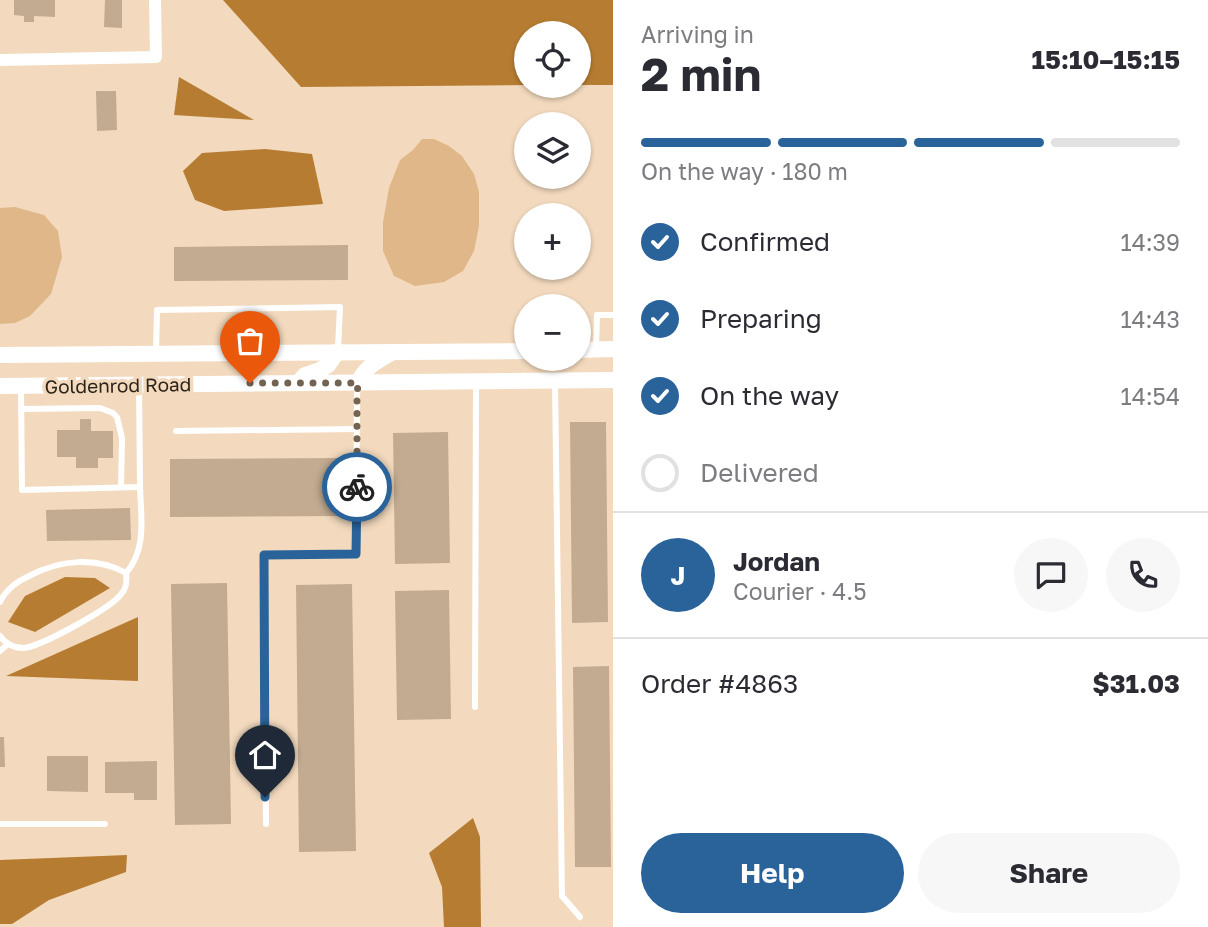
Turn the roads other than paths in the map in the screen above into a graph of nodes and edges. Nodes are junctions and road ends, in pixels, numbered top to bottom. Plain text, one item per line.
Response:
1 (155, 0) edge
2 (0, 60) edge
3 (613, 315) edge
4 (605, 349) edge
5 (338, 351) junction
6 (393, 351) junction
7 (514, 351) edge
8 (156, 354) junction
9 (0, 355) edge
10 (613, 380) edge
11 (555, 381) junction
12 (476, 382) junction
13 (298, 383) junction
14 (358, 383) junction
15 (139, 384) junction
16 (0, 386) edge
17 (21, 386) junction
18 (21, 409) junction
19 (357, 429) junction
20 (176, 431) dead end
21 (121, 487) junction
22 (140, 487) junction
23 (126, 573) junction
24 (0, 602) edge
25 (0, 636) edge
26 (8, 644) junction
27 (0, 651) edge
28 (475, 707) dead end
29 (0, 824) edge
30 (105, 824) dead end
31 (266, 824) dead end
32 (580, 917) dead end

1 - 2 street
3 - 4 lane
5 - 6 main road, Goldenrod Road
5 - 8 main road, Goldenrod Road
5 - 8 lane
5 - 13 main road
6 - 7 main road, Goldenrod Road
6 - 14 main road
8 - 9 main road, Goldenrod Road
10 - 11 main road, Goldenrod Road
11 - 12 main road, Goldenrod Road
11 - 32 lane
12 - 14 main road, Goldenrod Road
12 - 28 lane
13 - 14 main road, Goldenrod Road
13 - 15 main road, Goldenrod Road
14 - 19 lane
15 - 17 main road, Goldenrod Road
15 - 22 lane
16 - 17 main road, Goldenrod Road
17 - 18 lane
18 - 21 lane
18 - 21 lane
19 - 20 lane
19 - 31 lane
21 - 22 lane
22 - 23 lane
23 - 24 lane
23 - 26 lane
25 - 26 lane
26 - 27 lane
29 - 30 lane

